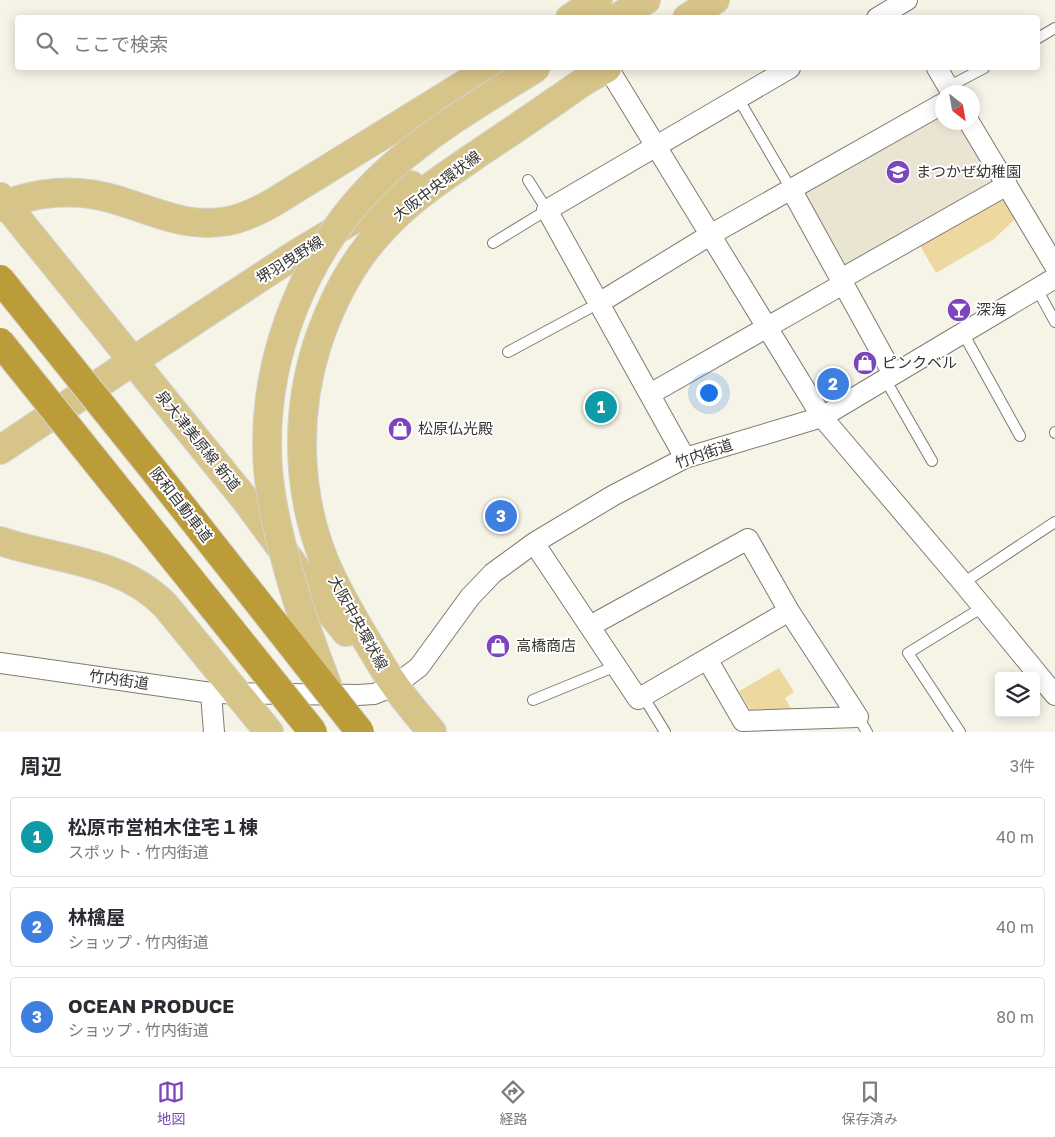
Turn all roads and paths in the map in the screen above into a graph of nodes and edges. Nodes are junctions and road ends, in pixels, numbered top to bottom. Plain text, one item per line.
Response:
1 (598, 0) edge
2 (646, 0) edge
3 (715, 0) edge
4 (905, 5) edge
5 (572, 12) edge
6 (622, 15) edge
7 (692, 15) edge
8 (883, 15) edge
9 (1055, 28) edge
10 (1040, 37) edge
11 (488, 70) edge
12 (533, 70) edge
13 (787, 70) edge
14 (939, 70) edge
15 (981, 70) edge
16 (600, 72) edge
17 (944, 85) edge
18 (960, 85) edge
19 (738, 98) junction
20 (935, 101) edge
21 (974, 130) edge
22 (656, 146) junction
23 (528, 180) dead end
24 (1006, 185) junction
25 (791, 189) junction
26 (2, 203) edge
27 (547, 210) junction
28 (710, 235) junction
29 (493, 243) dead end
30 (1055, 266) edge
31 (1055, 278) edge
32 (0, 279) edge
33 (842, 281) junction
34 (1037, 289) junction
35 (599, 302) junction
36 (1055, 322) edge
37 (767, 327) junction
38 (963, 333) junction
39 (0, 342) edge
40 (508, 352) dead end
41 (133, 361) junction
42 (889, 377) junction
43 (650, 394) junction
44 (822, 417) junction
45 (1020, 436) dead end
46 (0, 450) edge
47 (685, 458) junction
48 (932, 461) dead end
49 (1055, 522) edge
50 (0, 542) edge
51 (534, 543) junction
52 (963, 582) junction
53 (983, 607) junction
54 (789, 611) junction
55 (590, 626) junction
56 (707, 659) junction
57 (0, 663) edge
58 (616, 666) junction
59 (394, 686) junction
60 (211, 693) junction
61 (238, 693) junction
62 (643, 696) junction
63 (1055, 696) edge
64 (533, 700) dead end
65 (862, 725) edge
66 (214, 732) edge
67 (269, 732) edge
68 (313, 732) edge
69 (347, 732) edge
70 (360, 732) edge
71 (432, 732) edge
72 (665, 732) edge
73 (960, 732) edge

1 - 5 main road
2 - 6 main road
3 - 7 main road
4 - 8 street
9 - 10 lane
11 - 26 main road
12 - 69 main road, bridge
13 - 19 street
14 - 17 street
15 - 18 lane
16 - 22 street
16 - 41 main road, 堺羽曳野線
16 - 59 main road, 大阪中央環状線
19 - 22 street
19 - 25 lane
20 - 25 street
21 - 24 street
22 - 27 street
22 - 28 street
23 - 27 lane
24 - 30 street
24 - 33 street
25 - 28 street
25 - 33 street
26 - 41 main road, 泉大津美原線 新道
27 - 29 lane
27 - 35 street
28 - 35 street
28 - 37 street
31 - 34 street, 竹内街道
32 - 70 highway, 阪和自動車道, bridge
33 - 37 street
33 - 42 street
34 - 36 lane
34 - 38 street, 竹内街道
35 - 40 lane
35 - 43 street
37 - 43 street
37 - 44 street
38 - 42 street, 竹内街道
38 - 45 lane
39 - 68 highway, bridge
41 - 46 main road, 堺羽曳野線
41 - 59 main road, 泉大津美原線 新道
42 - 44 street, 竹内街道
42 - 48 lane
43 - 47 street
44 - 47 street, 竹内街道
44 - 52 street
47 - 51 street, 竹内街道
49 - 52 lane
50 - 61 main road
51 - 55 street
51 - 59 street, 竹内街道
52 - 53 street
53 - 63 street
53 - 73 lane
54 - 55 street
54 - 56 street
54 - 65 street
55 - 58 street
56 - 62 street
56 - 65 street
57 - 60 street, 竹内街道
58 - 62 street
58 - 64 lane
59 - 61 street, 竹内街道
59 - 71 main road, 大阪中央環状線
60 - 61 street, 竹内街道
60 - 66 street
61 - 67 main road
62 - 72 lane

